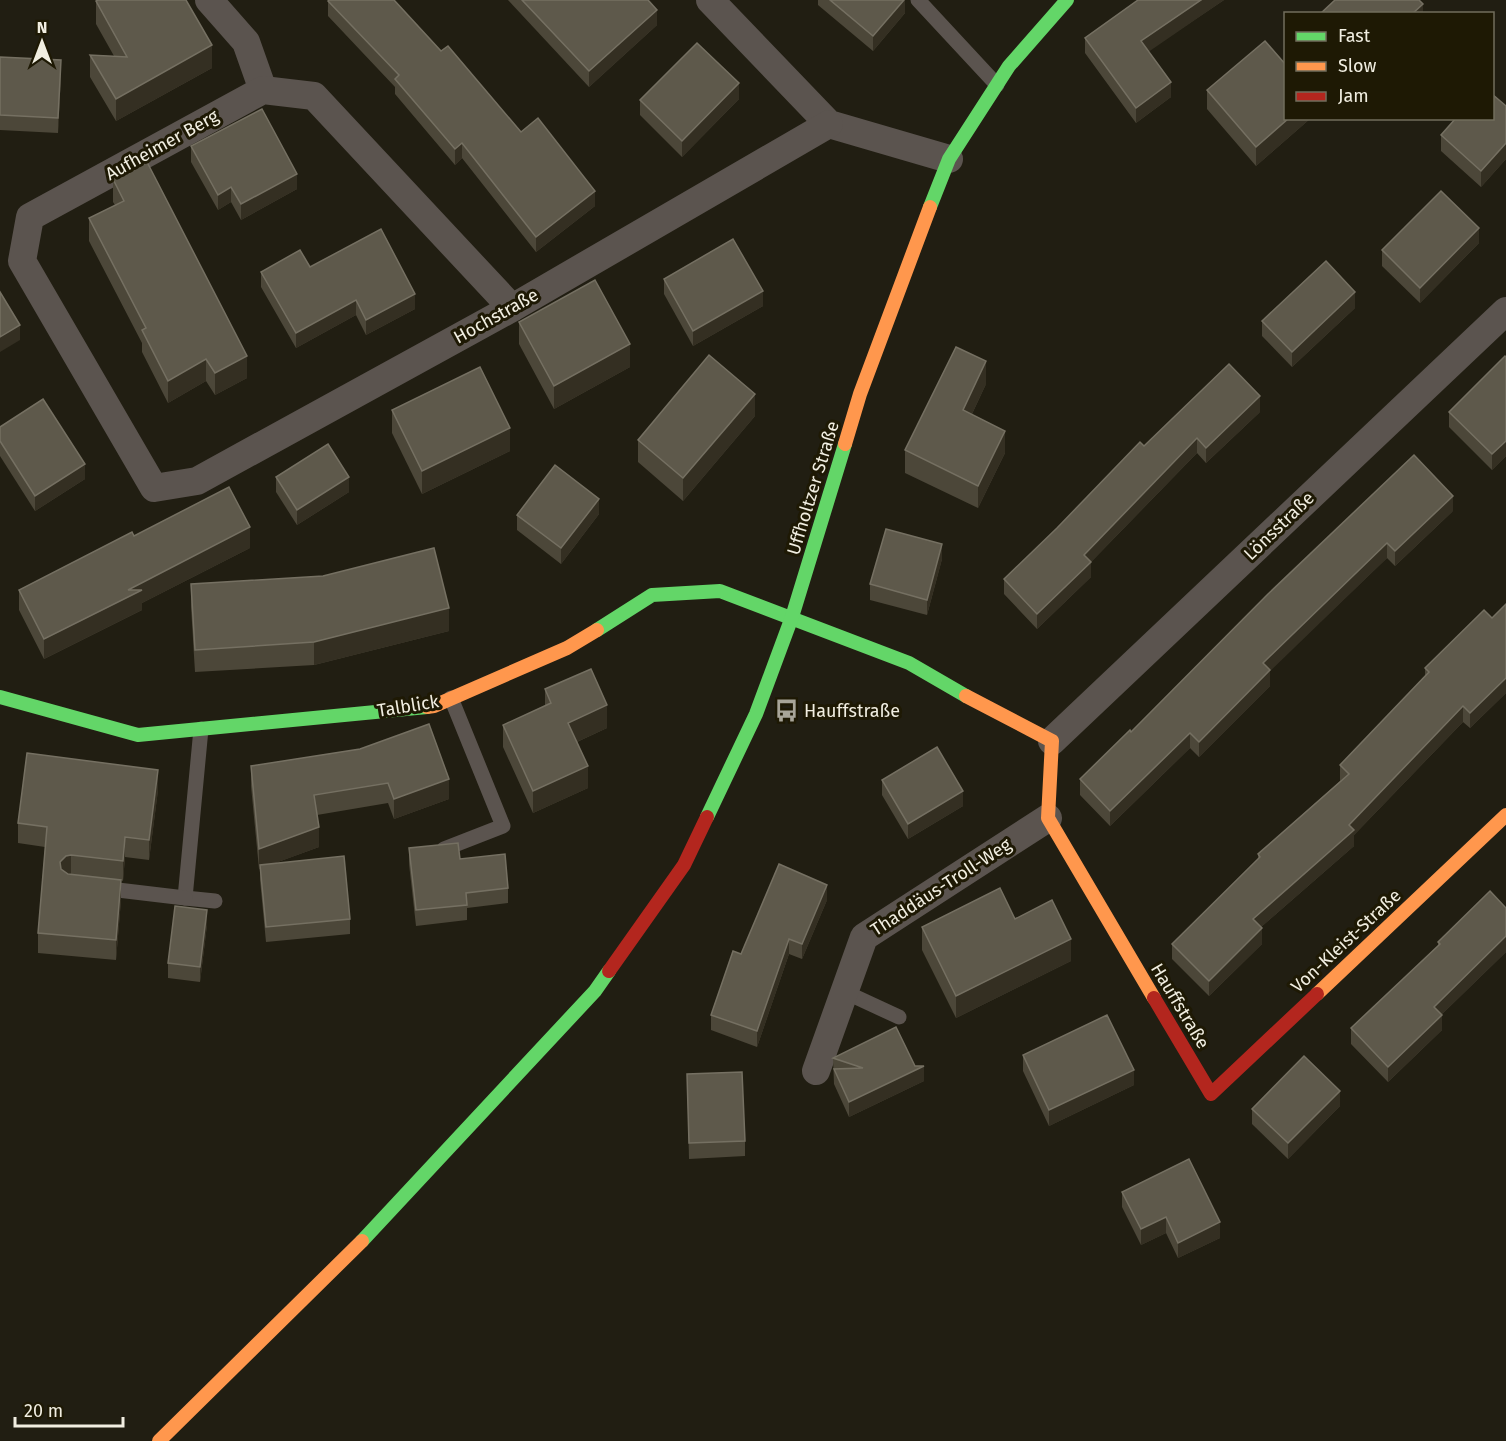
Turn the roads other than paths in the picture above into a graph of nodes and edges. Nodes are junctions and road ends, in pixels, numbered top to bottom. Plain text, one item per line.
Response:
1 (209, 0) edge
2 (710, 0) edge
3 (918, 0) edge
4 (1067, 0) edge
5 (997, 85) junction
6 (263, 90) junction
7 (829, 124) junction
8 (949, 159) junction
9 (512, 308) junction
10 (1506, 311) edge
11 (154, 488) joint
12 (792, 617) junction
13 (0, 697) edge
14 (451, 698) junction
15 (201, 729) junction
16 (1052, 741) junction
17 (1506, 814) edge
18 (1048, 818) junction
19 (444, 849) edge
20 (82, 885) edge
21 (185, 898) junction
22 (215, 901) dead end
23 (845, 992) junction
24 (898, 1017) dead end
25 (816, 1071) dead end
26 (1211, 1094) joint
27 (159, 1441) edge

1 - 6 street
2 - 7 street
3 - 5 lane
4 - 5 street, Uffholtzer Straße
5 - 8 street, Uffholtzer Straße
6 - 9 street
6 - 11 street, Aufheimer Berg
7 - 8 street
7 - 9 street, Hochstraße
8 - 12 street, Uffholtzer Straße
9 - 11 street, Hochstraße
10 - 16 street, Lönsstraße
12 - 14 street, Talblick
12 - 16 street
12 - 27 street, Uffholtzer Straße
13 - 15 street, Talblick
14 - 15 street, Talblick
14 - 19 lane
15 - 21 lane
16 - 18 street
17 - 26 street, Von-Kleist-Straße
18 - 23 street, Thaddäus-Troll-Weg
18 - 26 street, Hauffstraße
20 - 21 lane
21 - 22 lane
23 - 24 lane
23 - 25 street, Thaddäus-Troll-Weg

